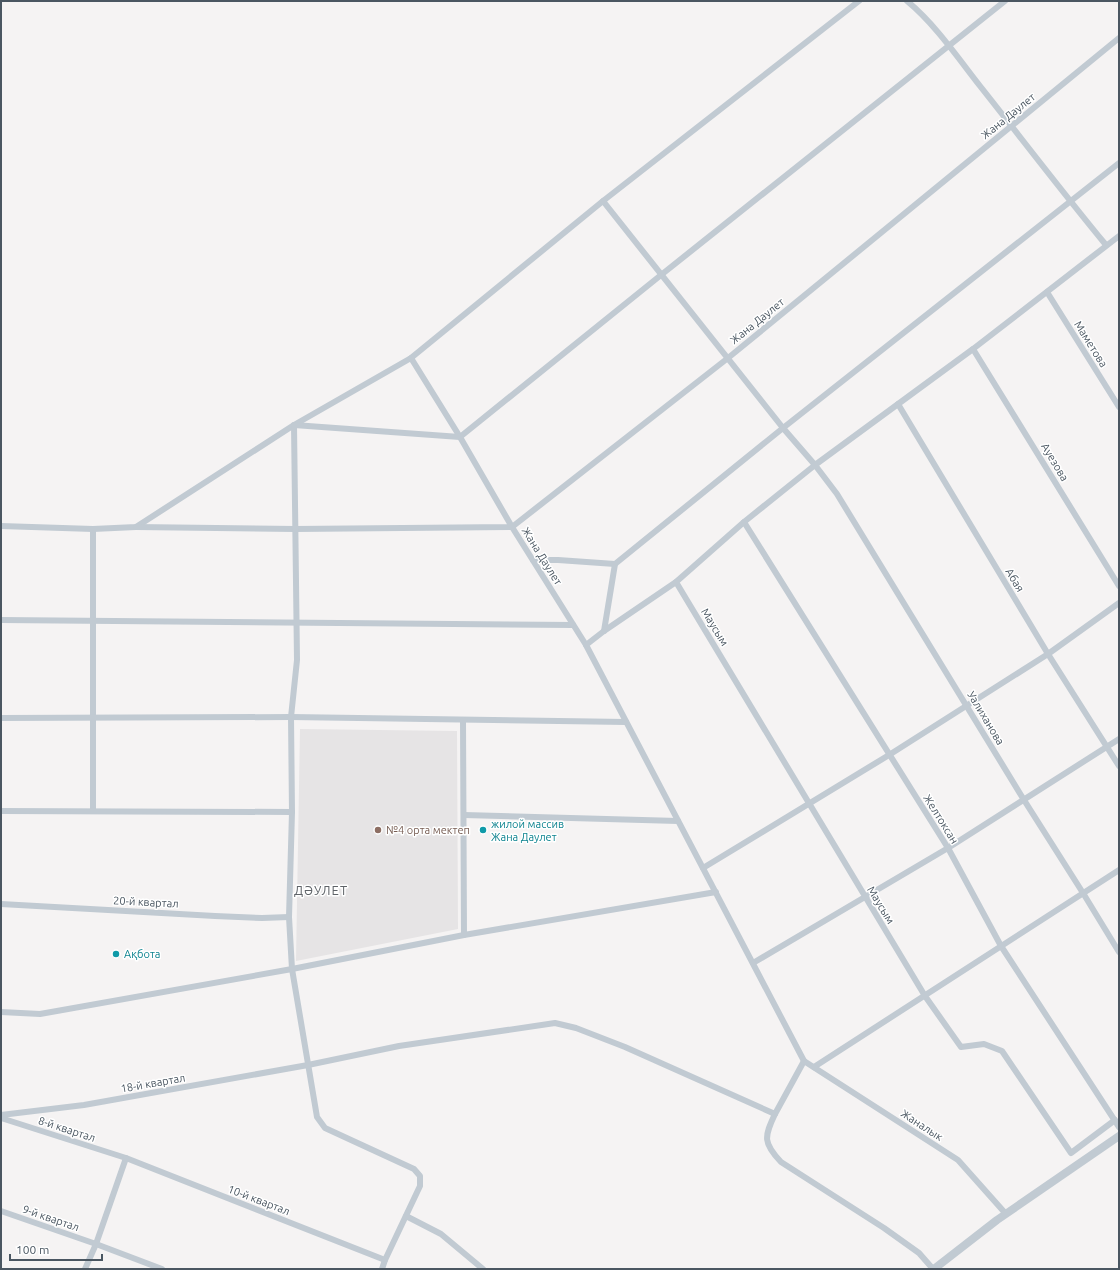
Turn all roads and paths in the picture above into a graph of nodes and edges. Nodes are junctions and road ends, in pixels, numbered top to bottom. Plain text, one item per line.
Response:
1 (859, 1) edge
2 (907, 1) edge
3 (1004, 1) edge
4 (1119, 38) edge
5 (949, 46) junction
6 (1012, 126) junction
7 (1119, 164) edge
8 (603, 201) junction
9 (1071, 202) junction
10 (1119, 236) edge
11 (1106, 245) junction
12 (661, 275) junction
13 (1047, 292) junction
14 (974, 349) junction
15 (412, 358) junction
16 (728, 358) junction
17 (898, 404) junction
18 (1119, 407) edge
19 (294, 425) junction
20 (783, 428) junction
21 (460, 437) junction
22 (815, 465) junction
23 (744, 522) junction
24 (1, 526) edge
25 (136, 527) junction
26 (512, 527) junction
27 (93, 529) junction
28 (295, 529) junction
29 (533, 560) junction
30 (615, 564) junction
31 (676, 582) junction
32 (1118, 583) edge
33 (1119, 603) edge
34 (1, 620) edge
35 (93, 621) junction
36 (297, 622) junction
37 (573, 625) junction
38 (604, 631) junction
39 (586, 645) junction
40 (1048, 654) junction
41 (966, 706) junction
42 (291, 717) junction
43 (1, 718) edge
44 (93, 718) junction
45 (463, 720) junction
46 (626, 722) junction
47 (1119, 739) edge
48 (1107, 747) junction
49 (889, 755) junction
50 (1119, 766) edge
51 (1024, 800) junction
52 (808, 804) junction
53 (1, 811) edge
54 (93, 811) junction
55 (292, 812) junction
56 (464, 815) junction
57 (678, 821) junction
58 (948, 848) junction
59 (703, 868) junction
60 (1119, 870) edge
61 (716, 892) junction
62 (1083, 893) junction
63 (865, 897) junction
64 (1, 904) edge
65 (289, 917) junction
66 (464, 935) junction
67 (1001, 946) junction
68 (1119, 952) edge
69 (753, 963) junction
70 (292, 969) junction
71 (925, 996) junction
72 (1, 1012) edge
73 (804, 1061) junction
74 (308, 1065) junction
75 (814, 1067) junction
76 (775, 1114) junction
77 (1, 1117) edge
78 (1115, 1120) junction
79 (1119, 1127) edge
80 (1119, 1136) edge
81 (126, 1158) junction
82 (1, 1212) edge
83 (1006, 1214) junction
84 (406, 1216) junction
85 (96, 1244) junction
86 (385, 1260) junction
87 (85, 1269) edge
88 (162, 1269) edge
89 (382, 1269) edge
90 (483, 1269) edge
91 (933, 1269) edge

1 - 8 street
2 - 5 street
3 - 5 street
4 - 6 street, Жана Даулет
5 - 6 street
5 - 12 street
6 - 9 street
6 - 16 street, Жана Даулет
7 - 9 street
8 - 12 street, Уалиханова
8 - 15 street
9 - 11 street
9 - 20 street
10 - 11 street
11 - 13 street
12 - 16 street, Уалиханова
12 - 21 street
13 - 14 street
13 - 18 street, Маметова
14 - 17 street
14 - 32 street, Ауезова
15 - 19 street
15 - 21 street
16 - 20 street, Уалиханова
16 - 26 street, Жана Даулет
17 - 22 street
17 - 40 street, Абая
19 - 21 street
19 - 25 street
19 - 28 street
20 - 22 street, Уалиханова
20 - 30 street
21 - 26 street
22 - 23 street
22 - 41 street, Уалиханова
23 - 31 street
23 - 49 street, Желтоксан
24 - 27 street
25 - 27 street
25 - 28 street
26 - 28 street
26 - 29 street, Жана Даулет
27 - 35 street
28 - 36 street
29 - 30 street
29 - 37 street, Жана Даулет
30 - 38 street
31 - 38 street
31 - 52 street, Маусым
33 - 40 street
34 - 35 street
35 - 36 street
35 - 44 street
36 - 37 street
36 - 42 street
37 - 39 street, Жана Даулет
38 - 39 street
39 - 46 street, Жана Даулет
40 - 41 street
40 - 48 street, Абая
41 - 49 street
41 - 51 street, Уалиханова
42 - 44 street
42 - 45 street
42 - 55 street
43 - 44 street
44 - 54 street
45 - 46 street
45 - 56 street
46 - 57 street, Жана Даулет
47 - 48 street
48 - 50 street, Абая
48 - 51 street
49 - 52 street
49 - 58 street, Желтоксан
51 - 58 street
51 - 62 street, Уалиханова
52 - 59 street
52 - 63 street, Маусым
53 - 54 street
54 - 55 street
55 - 65 street
56 - 57 street
56 - 66 street
57 - 59 street, Жана Даулет
58 - 63 street
58 - 67 street, Желтоксан
59 - 61 street, Жана Даулет
60 - 62 street
61 - 66 street
61 - 69 street, Жана Даулет
62 - 67 street
62 - 68 street, Уалиханова
63 - 69 street
63 - 71 street, Маусым
64 - 65 street, 20-й квартал
65 - 70 street
66 - 70 street
67 - 71 street
67 - 78 street, Желтоксан
69 - 73 street, Жана Даулет
70 - 72 street
70 - 74 street
71 - 75 street
71 - 78 street, Маусым
73 - 75 street, Жаналык
73 - 76 street
74 - 76 street, 18-й квартал
74 - 77 street, 18-й квартал
74 - 84 street
75 - 83 street, Жаналык
76 - 91 street
77 - 81 street, 8-й квартал
78 - 79 street, Желтоксан
80 - 83 street
81 - 85 street
81 - 86 street, 10-й квартал
82 - 85 street, 9-й квартал
83 - 91 street
84 - 86 street
84 - 90 street
85 - 87 street
85 - 88 street, 9-й квартал
86 - 89 street

